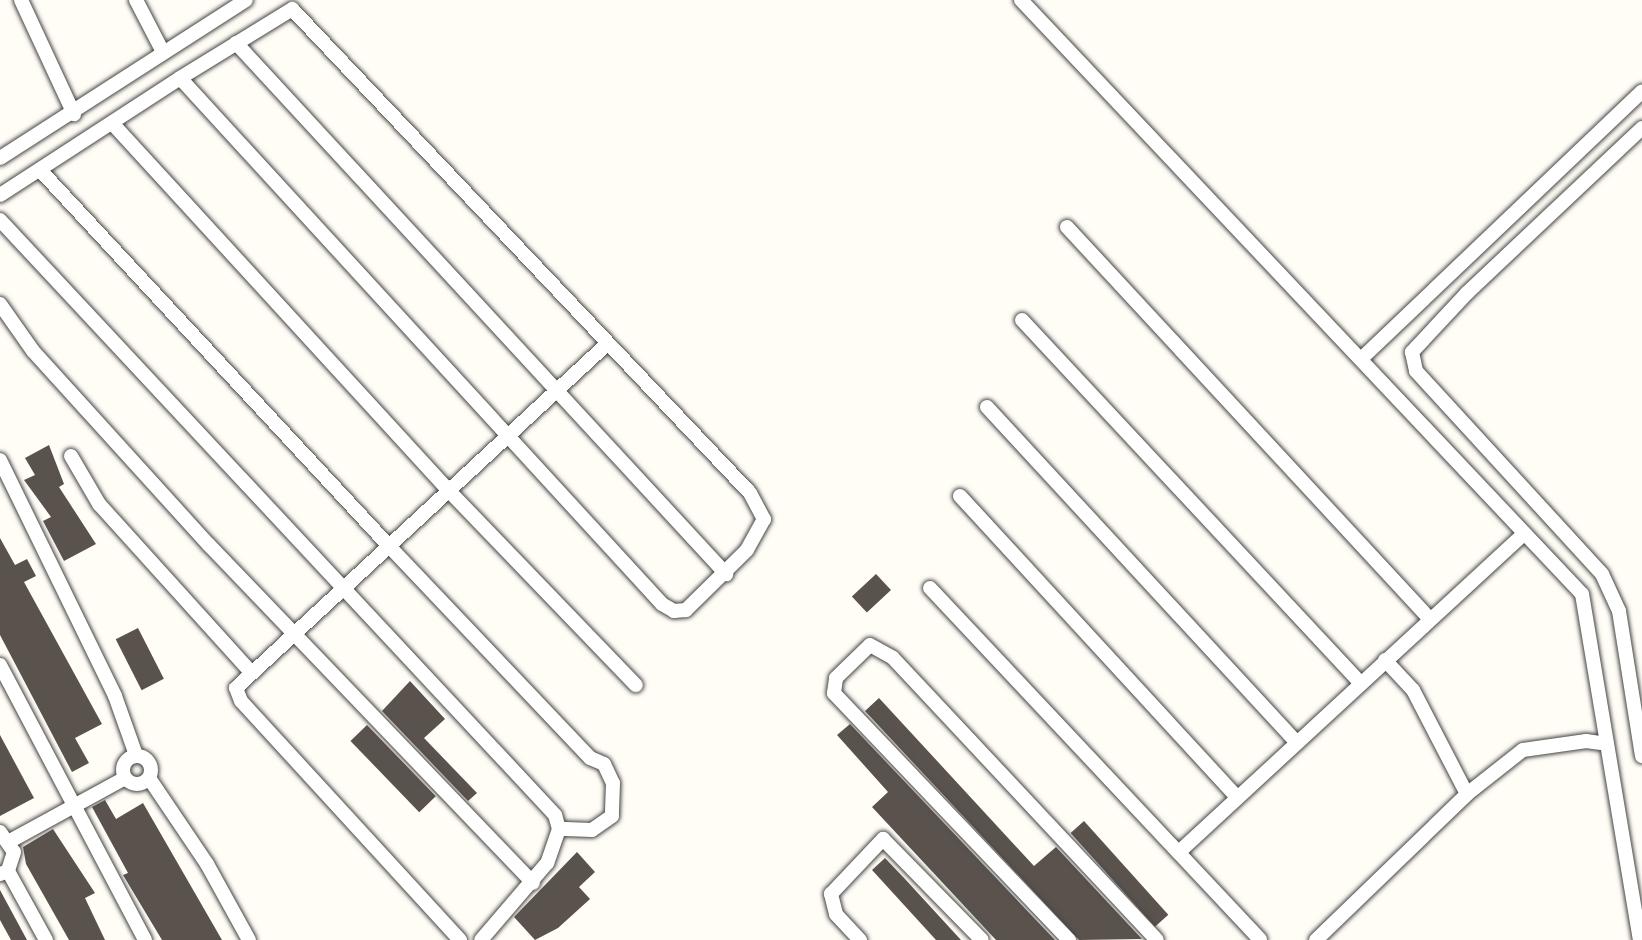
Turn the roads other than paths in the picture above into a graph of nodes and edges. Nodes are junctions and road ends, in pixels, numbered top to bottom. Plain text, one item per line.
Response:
1 (21, 0) edge
2 (136, 0) edge
3 (246, 0) edge
4 (1021, 0) edge
5 (236, 43) junction
6 (163, 52) junction
7 (180, 78) junction
8 (1642, 91) edge
9 (74, 114) junction
10 (112, 123) junction
11 (1642, 128) edge
12 (0, 158) edge
13 (40, 170) junction
14 (0, 195) edge
15 (0, 220) edge
16 (1067, 227) dead end
17 (1448, 273) junction
18 (1467, 293) junction
19 (0, 304) edge
20 (1022, 320) dead end
21 (608, 343) junction
22 (1361, 359) junction
23 (560, 391) junction
24 (987, 407) dead end
25 (1461, 423) junction
26 (510, 437) junction
27 (1441, 443) junction
28 (71, 456) dead end
29 (0, 460) edge
30 (450, 492) junction
31 (960, 496) dead end
32 (1522, 535) junction
33 (389, 546) junction
34 (726, 574) junction
35 (1602, 574) junction
36 (340, 588) junction
37 (930, 588) dead end
38 (1582, 594) junction
39 (1429, 618) junction
40 (292, 633) junction
41 (1385, 660) junction
42 (0, 665) edge
43 (250, 671) junction
44 (1361, 684) junction
45 (636, 685) dead end
46 (1297, 743) junction
47 (1607, 744) junction
48 (136, 755) junction
49 (1642, 756) edge
50 (125, 778) junction
51 (149, 778) junction
52 (1467, 794) junction
53 (1237, 797) junction
54 (71, 806) junction
55 (559, 829) junction
56 (5, 837) edge
57 (1179, 852) junction
58 (4, 872) edge
59 (533, 883) junction
60 (46, 940) edge
61 (145, 940) edge
62 (249, 940) edge
63 (460, 940) edge
64 (481, 940) edge
65 (860, 940) edge
66 (982, 940) edge
67 (1069, 940) edge
68 (1157, 940) edge
69 (1260, 940) edge
70 (1316, 940) edge
71 (1640, 940) edge

1 - 9 street
2 - 6 street
3 - 6 street
4 - 22 street
5 - 7 street
5 - 21 street
5 - 23 street
6 - 9 street
7 - 10 street
7 - 26 street
8 - 17 street
9 - 12 street
10 - 13 street
10 - 30 street
11 - 18 street
13 - 14 street
13 - 33 street
15 - 36 street
16 - 39 street
17 - 18 street
17 - 22 street
18 - 25 street
19 - 40 street
20 - 44 street
21 - 23 street
21 - 34 street
22 - 27 street
23 - 26 street
23 - 34 street
24 - 46 street
25 - 27 street
25 - 35 street
26 - 30 street
26 - 34 street
27 - 32 street
28 - 43 street
29 - 48 street
30 - 33 street
30 - 45 street
31 - 53 street
32 - 38 street
32 - 39 street
33 - 36 street
33 - 55 street
35 - 38 street
35 - 49 street
36 - 40 street
36 - 55 street
37 - 57 street
38 - 47 street
39 - 41 street
40 - 43 street
40 - 59 street
41 - 44 street
41 - 52 street
42 - 54 street
43 - 63 street
44 - 46 street
46 - 53 street
47 - 52 street
47 - 71 street
48 - 50 street
48 - 51 street
50 - 51 street
50 - 54 street
51 - 62 street
52 - 70 street
53 - 57 street
54 - 56 street
54 - 61 street
55 - 59 street
56 - 58 street
57 - 69 street
58 - 60 street
59 - 64 street
65 - 66 street
67 - 68 street

